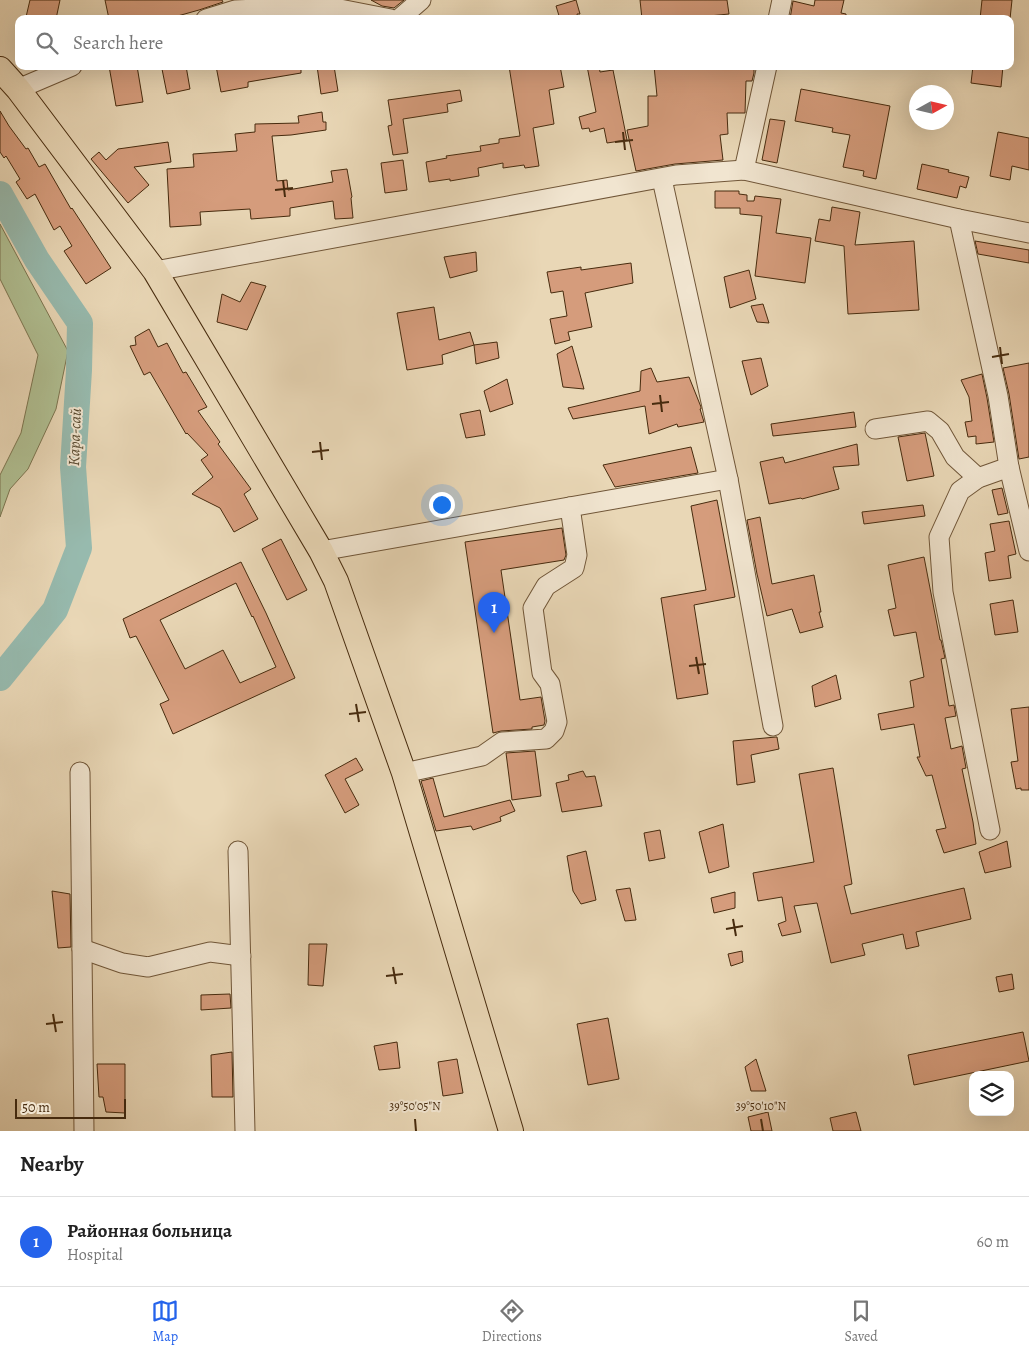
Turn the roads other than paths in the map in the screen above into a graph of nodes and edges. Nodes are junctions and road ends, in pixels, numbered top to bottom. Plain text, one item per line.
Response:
1 (421, 0) edge
2 (782, 0) edge
3 (218, 15) edge
4 (370, 15) edge
5 (404, 15) edge
6 (779, 15) edge
7 (1, 69) edge
8 (63, 70) edge
9 (766, 70) edge
10 (18, 89) junction
11 (744, 170) junction
12 (662, 178) junction
13 (959, 219) junction
14 (1029, 233) edge
15 (155, 270) junction
16 (875, 429) dead end
17 (1009, 466) junction
18 (978, 478) junction
19 (728, 479) junction
20 (570, 507) junction
21 (321, 550) junction
22 (1029, 551) edge
23 (773, 726) dead end
24 (80, 772) dead end
25 (404, 772) junction
26 (990, 830) dead end
27 (238, 851) dead end
28 (82, 949) junction
29 (241, 956) junction
30 (84, 1131) edge
31 (245, 1131) edge
32 (511, 1131) edge

1 - 5 street
2 - 6 street
3 - 4 street
7 - 10 main road
8 - 10 street
9 - 11 street
10 - 15 main road
11 - 12 street
11 - 13 street
12 - 15 street
12 - 19 street
13 - 14 street
13 - 17 street
15 - 21 main road
16 - 18 street
17 - 18 street
17 - 22 street
18 - 26 street
19 - 20 street
19 - 23 street
20 - 21 street
20 - 25 street
21 - 25 main road
24 - 28 street
25 - 32 main road
27 - 29 street
28 - 29 street
28 - 30 street
29 - 31 street

